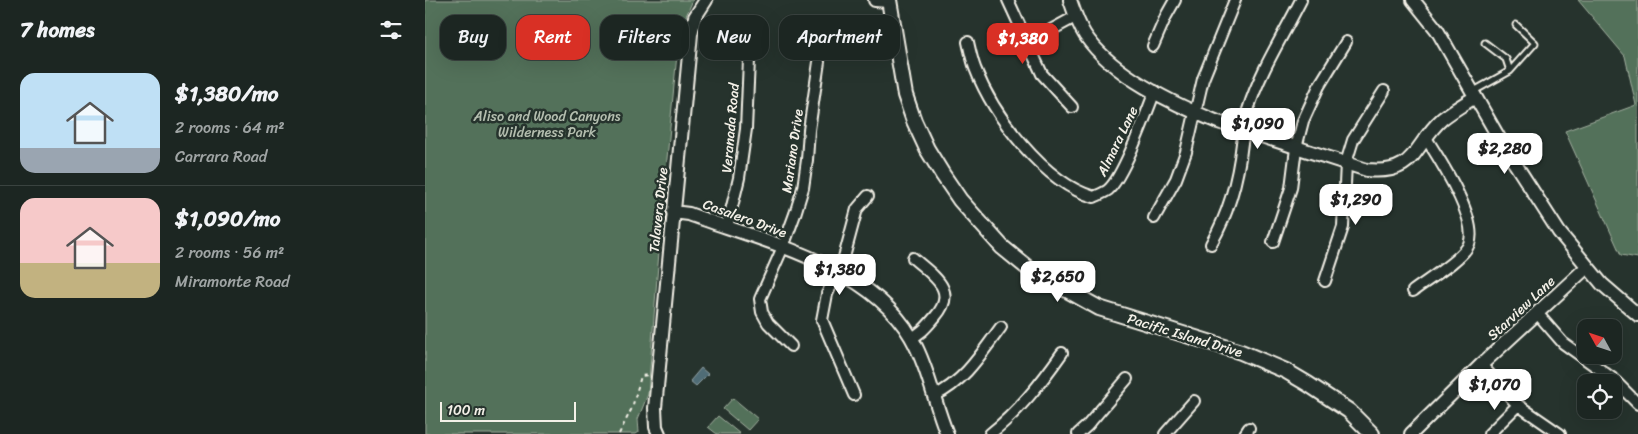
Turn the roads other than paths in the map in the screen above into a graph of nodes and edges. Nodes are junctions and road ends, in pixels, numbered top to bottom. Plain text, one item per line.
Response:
1 (706, 0) edge
2 (884, 0) edge
3 (1008, 0) edge
4 (1070, 0) edge
5 (1175, 0) edge
6 (1235, 0) edge
7 (1301, 0) edge
8 (1413, 0) edge
9 (1075, 17) junction
10 (1516, 25) dead end
11 (968, 42) dead end
12 (1346, 42) dead end
13 (1027, 43) junction
14 (1485, 43) dead end
15 (1153, 46) dead end
16 (749, 60) dead end
17 (819, 62) dead end
18 (1510, 71) junction
19 (1155, 91) junction
20 (1384, 91) dead end
21 (1473, 95) junction
22 (1072, 106) dead end
23 (1195, 113) junction
24 (1243, 130) junction
25 (1426, 138) junction
26 (1296, 148) junction
27 (1346, 163) junction
28 (867, 196) dead end
29 (673, 212) junction
30 (1154, 218) dead end
31 (727, 228) junction
32 (1273, 242) dead end
33 (1211, 244) dead end
34 (783, 247) junction
35 (913, 258) dead end
36 (1587, 267) junction
37 (838, 270) junction
38 (1325, 280) dead end
39 (1413, 290) dead end
40 (1537, 313) junction
41 (1638, 315) edge
42 (1001, 327) dead end
43 (911, 338) junction
44 (791, 346) dead end
45 (1062, 353) dead end
46 (1481, 365) junction
47 (1127, 380) dead end
48 (854, 395) dead end
49 (934, 396) junction
50 (1194, 401) dead end
51 (1638, 404) edge
52 (1518, 405) junction
53 (656, 432) edge
54 (947, 434) edge
55 (990, 434) edge
56 (1078, 434) edge
57 (1165, 434) edge
58 (1372, 434) edge
59 (1411, 434) edge
60 (1489, 434) edge
61 (1561, 434) edge

1 - 29 street, Talavera Drive
2 - 58 main road, Pacific Island Drive
3 - 13 street
4 - 9 street
5 - 15 street
6 - 23 street
7 - 24 street
8 - 21 street
9 - 13 street
9 - 19 street
10 - 18 lane
11 - 19 street, Almara Lane
12 - 26 street
13 - 22 street
14 - 18 lane
16 - 31 street, Veranada Road
17 - 34 street, Mariano Drive
18 - 21 lane
19 - 23 street
20 - 27 street
21 - 25 street
21 - 36 street
23 - 24 street
23 - 30 street
24 - 26 street
24 - 33 street
25 - 27 street
25 - 39 street
26 - 27 street
26 - 32 street
27 - 38 street
28 - 37 street
29 - 31 street, Casalero Drive
29 - 53 street, Talavera Drive
31 - 34 street, Casalero Drive
34 - 37 street, Casalero Drive
34 - 44 street, Mariano Drive
35 - 43 street
36 - 40 street, Starview Lane
36 - 41 street
37 - 43 street, Casalero Drive
37 - 48 street
40 - 46 street, Starview Lane
40 - 51 street
42 - 49 street
43 - 49 street, Casalero Drive
45 - 55 street
46 - 52 street
46 - 59 street, Starview Lane
47 - 56 street
49 - 54 street, Casalero Drive
50 - 57 street
52 - 60 street
52 - 61 street

